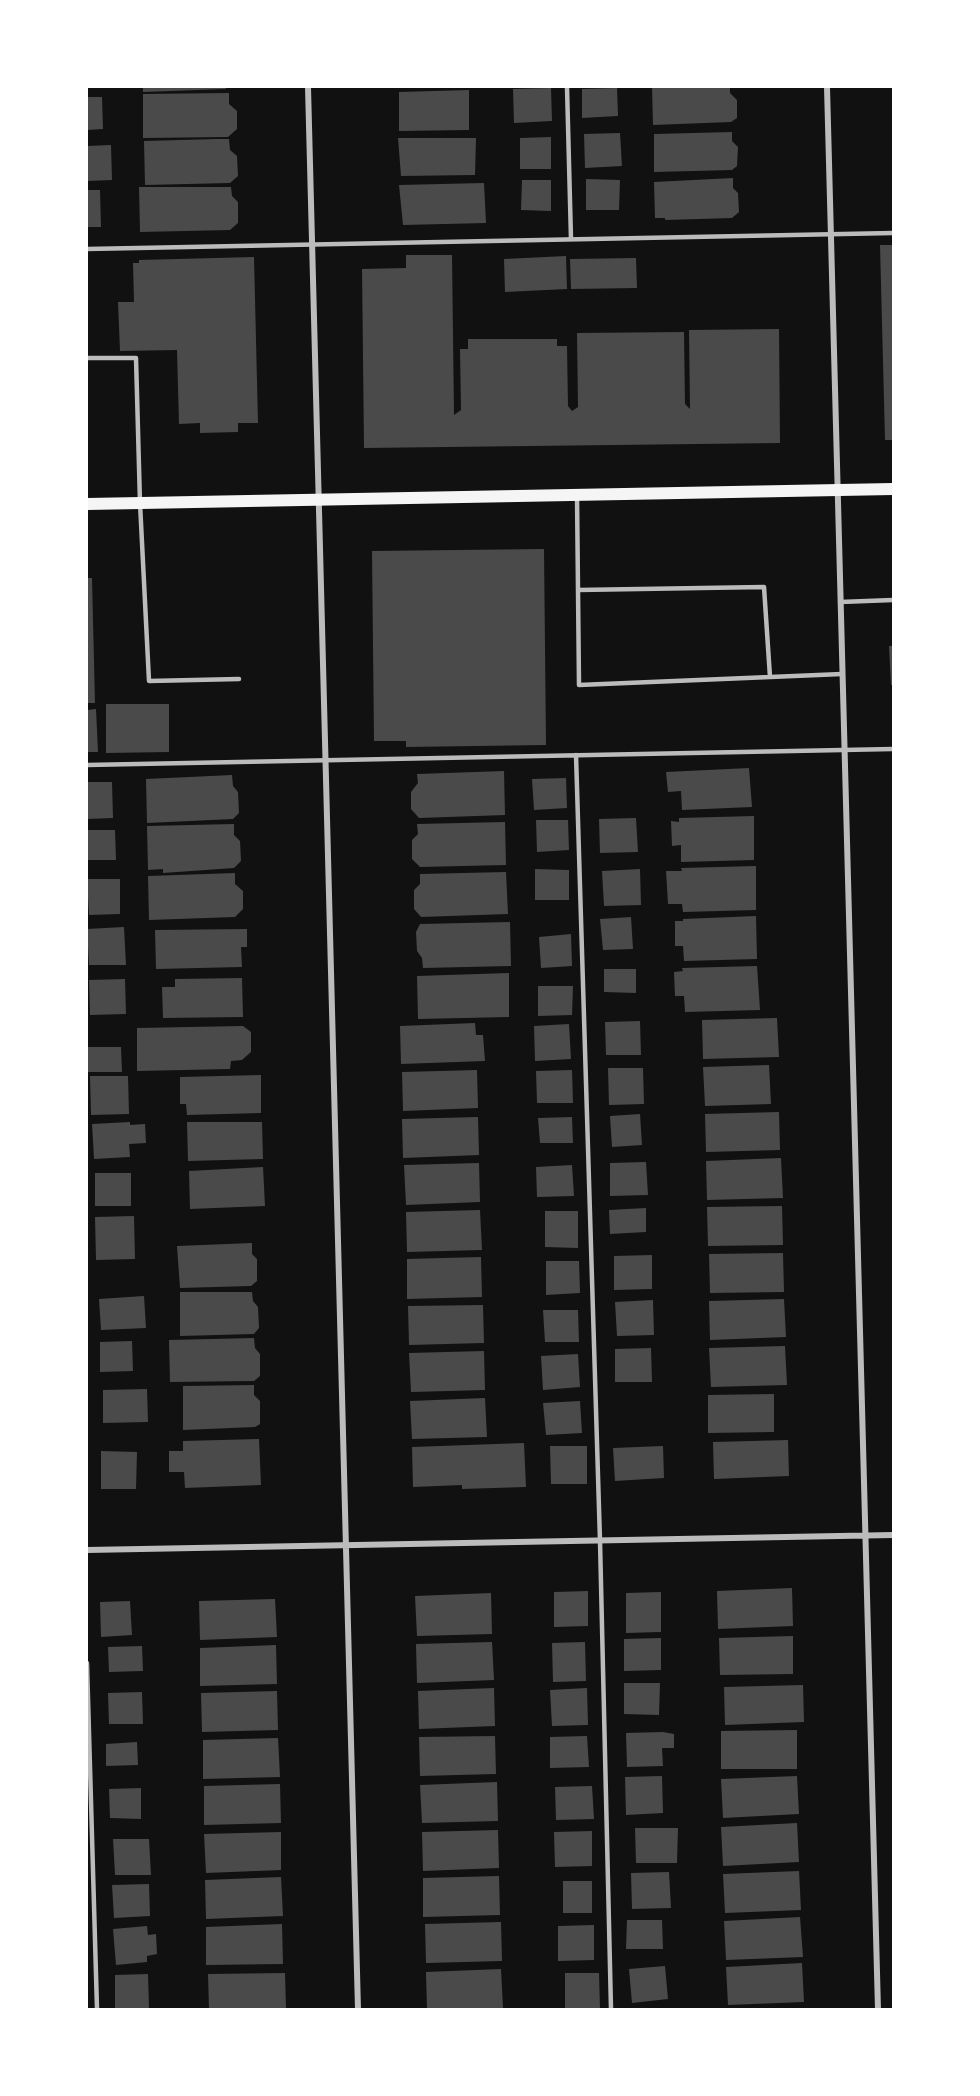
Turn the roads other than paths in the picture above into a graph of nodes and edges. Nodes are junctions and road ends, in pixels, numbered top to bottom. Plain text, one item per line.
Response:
1 (308, 87) edge
2 (567, 87) edge
3 (827, 87) edge
4 (893, 233) edge
5 (831, 234) junction
6 (571, 239) junction
7 (312, 244) junction
8 (87, 249) edge
9 (87, 358) edge
10 (893, 489) edge
11 (837, 490) junction
12 (577, 495) junction
13 (319, 500) junction
14 (140, 503) junction
15 (87, 504) edge
16 (578, 590) junction
17 (893, 600) edge
18 (840, 602) junction
19 (842, 674) junction
20 (770, 677) junction
21 (239, 679) dead end
22 (893, 749) edge
23 (844, 750) junction
24 (576, 755) junction
25 (326, 760) junction
26 (87, 765) edge
27 (893, 1534) edge
28 (865, 1535) junction
29 (600, 1541) junction
30 (346, 1545) junction
31 (87, 1550) edge
32 (87, 1663) edge
33 (97, 2009) edge
34 (358, 2009) edge
35 (611, 2009) edge
36 (878, 2009) edge

1 - 7 street
2 - 6 lane
3 - 5 street
4 - 5 lane
5 - 6 lane
5 - 11 street
6 - 7 lane
7 - 8 lane
7 - 13 street
9 - 14 lane
10 - 11 main road
11 - 12 main road
11 - 18 street
12 - 13 main road
12 - 16 lane
13 - 14 main road
13 - 25 street
14 - 15 main road
14 - 21 lane
16 - 20 lane
16 - 20 lane
17 - 18 lane
18 - 19 street
19 - 20 lane
19 - 23 street
22 - 23 lane
23 - 24 lane
23 - 28 street
24 - 25 lane
24 - 29 lane
25 - 26 lane
25 - 30 street
27 - 28 street
28 - 29 street
28 - 36 street
29 - 30 street
29 - 35 lane
30 - 31 street
30 - 34 street
32 - 33 lane

